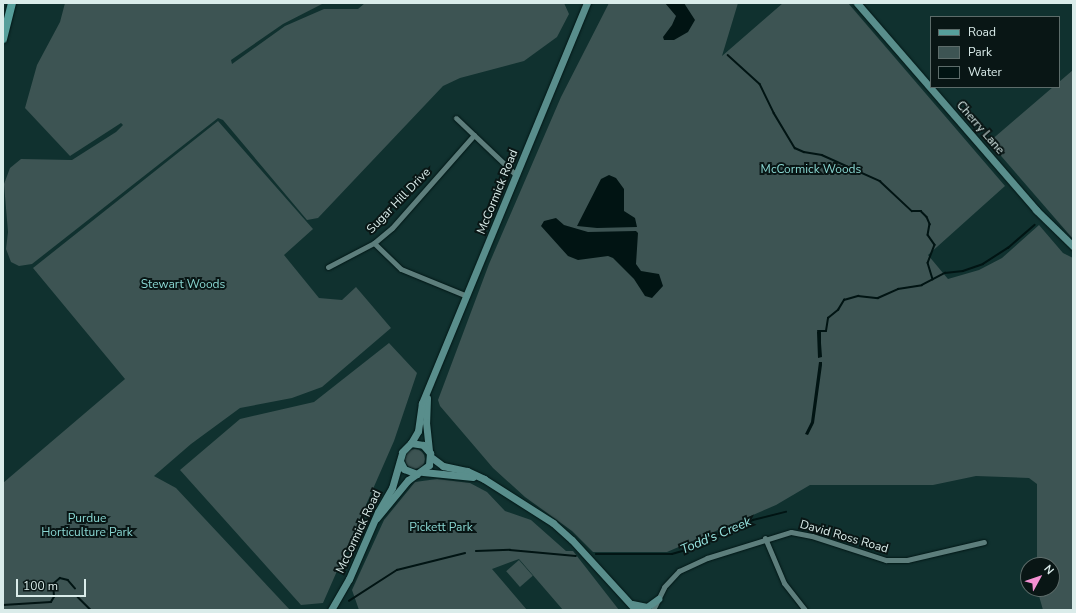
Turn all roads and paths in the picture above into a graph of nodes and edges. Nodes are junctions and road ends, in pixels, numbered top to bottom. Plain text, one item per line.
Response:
1 (12, 3) edge
2 (587, 3) edge
3 (857, 3) edge
4 (3, 39) edge
5 (930, 87) edge
6 (931, 88) edge
7 (456, 118) dead end
8 (474, 135) junction
9 (516, 176) junction
10 (374, 242) junction
11 (1073, 246) edge
12 (328, 267) dead end
13 (467, 296) junction
14 (428, 390) junction
15 (411, 443) junction
16 (430, 454) junction
17 (400, 461) junction
18 (420, 473) junction
19 (495, 487) junction
20 (376, 519) junction
21 (765, 538) junction
22 (984, 542) dead end
23 (658, 599) junction
24 (629, 602) junction
25 (331, 610) edge
26 (636, 610) edge
27 (653, 610) edge
28 (805, 610) edge

1 - 4 main road
2 - 9 street, McCormick Road
3 - 5 street, Cherry Lane
6 - 11 street, Cherry Lane
7 - 8 street
8 - 9 street
8 - 10 street, Sugar Hill Drive
9 - 13 street, McCormick Road
10 - 12 street, Sugar Hill Drive
10 - 13 street
13 - 14 street, McCormick Road
14 - 15 street, McCormick Road
14 - 16 street, McCormick Road
15 - 16 street
15 - 17 street
16 - 18 street
16 - 19 street
17 - 18 street
17 - 20 street, McCormick Road
18 - 19 street
18 - 20 street
19 - 24 street
20 - 25 street, McCormick Road
21 - 22 street, David Ross Road
21 - 23 street, David Ross Road
21 - 28 street
23 - 24 street
23 - 27 street, David Ross Road
24 - 26 street

